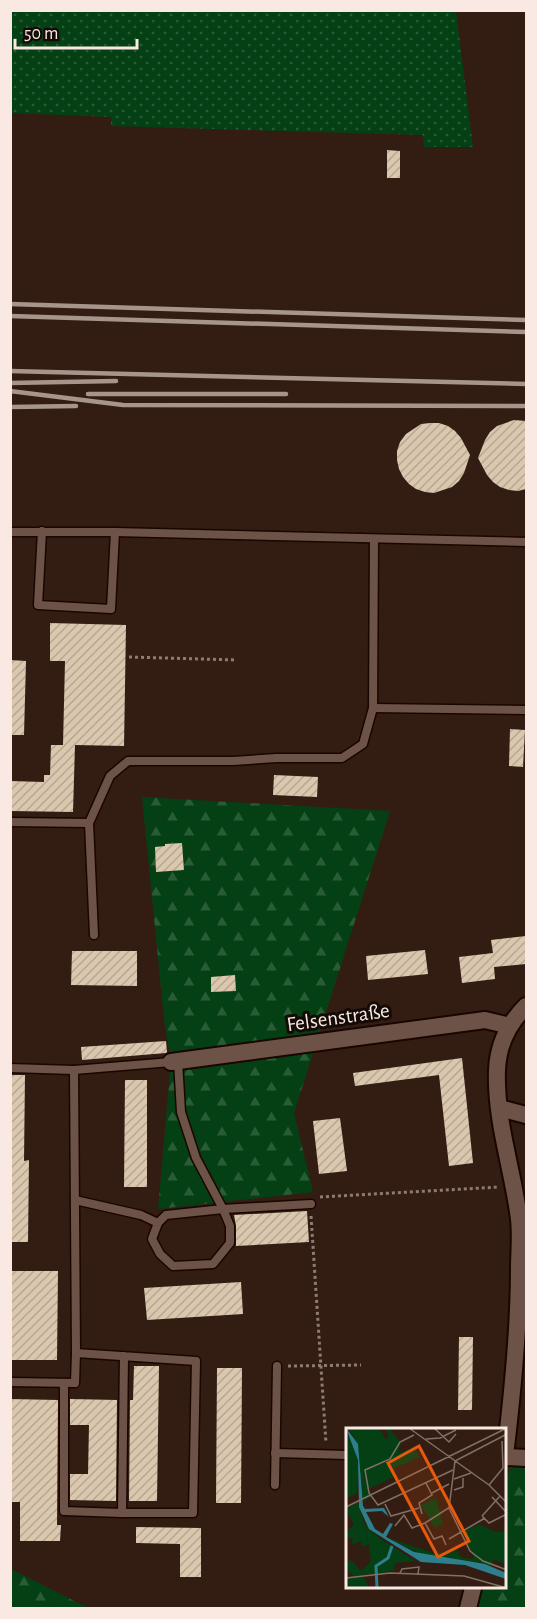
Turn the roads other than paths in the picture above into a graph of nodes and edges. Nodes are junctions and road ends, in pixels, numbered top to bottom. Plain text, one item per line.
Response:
1 (42, 531) junction
2 (10, 532) edge
3 (115, 532) junction
4 (374, 539) junction
5 (526, 542) edge
6 (373, 708) junction
7 (526, 710) edge
8 (10, 822) edge
9 (89, 823) junction
10 (94, 934) dead end
11 (526, 1006) edge
12 (510, 1026) junction
13 (174, 1061) junction
14 (10, 1068) edge
15 (74, 1070) junction
16 (499, 1108) junction
17 (526, 1115) edge
18 (75, 1200) junction
19 (311, 1204) road end
20 (223, 1209) junction
21 (158, 1223) junction
22 (76, 1353) junction
23 (124, 1356) junction
24 (277, 1366) road end
25 (10, 1382) edge
26 (64, 1383) junction
27 (507, 1439) edge
28 (275, 1453) junction
29 (346, 1455) edge
30 (507, 1457) edge
31 (526, 1458) edge
32 (275, 1485) dead end
33 (123, 1514) junction
34 (473, 1589) edge
35 (468, 1608) edge

1 - 2 lane
1 - 3 lane
1 - 3 lane
3 - 4 lane
4 - 5 lane
4 - 6 lane
6 - 7 lane
6 - 9 lane
8 - 9 lane
9 - 10 lane
11 - 12 street
12 - 13 street, Felsenstraße
12 - 16 street
13 - 15 lane
13 - 20 lane
14 - 15 lane
15 - 18 lane
16 - 17 street
16 - 27 street
18 - 21 lane
18 - 22 lane
19 - 20 lane
20 - 21 lane
20 - 21 lane
22 - 23 lane
22 - 26 lane
23 - 33 lane
23 - 33 lane
24 - 28 lane
25 - 26 lane
26 - 33 lane
28 - 29 lane
28 - 32 lane
30 - 31 street
34 - 35 street

